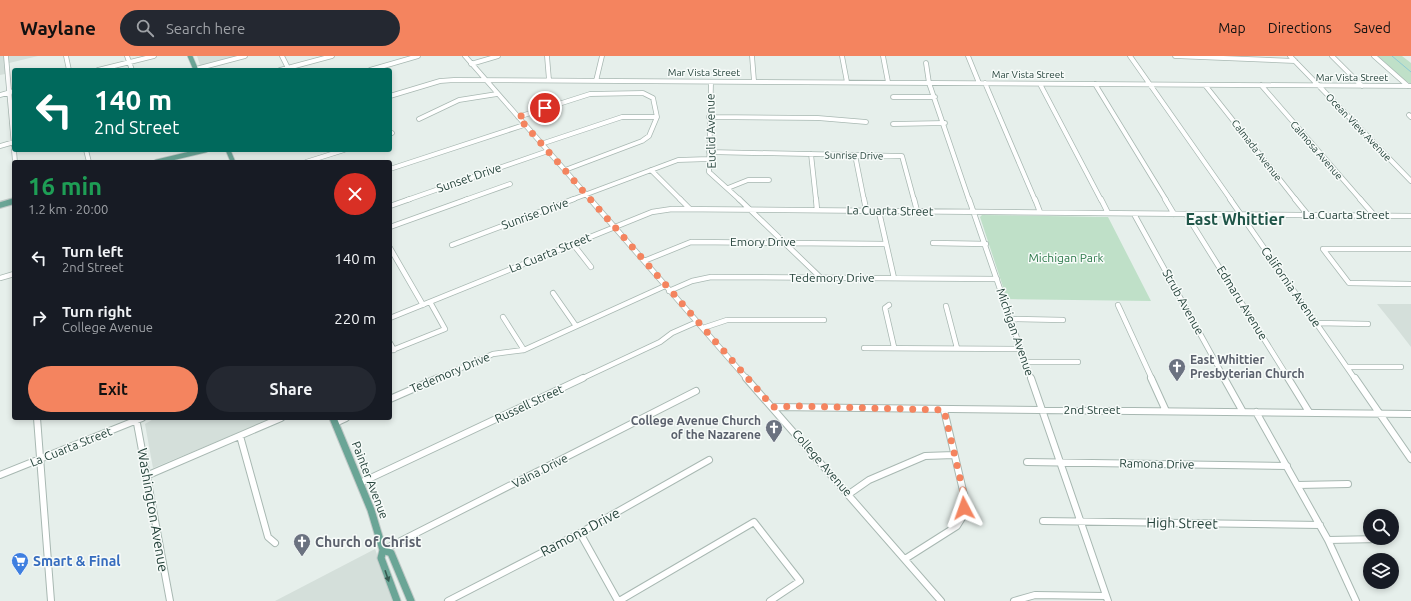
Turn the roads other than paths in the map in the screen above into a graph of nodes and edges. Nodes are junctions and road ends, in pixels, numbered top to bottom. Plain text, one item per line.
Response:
1 (6, 56) edge
2 (66, 56) edge
3 (127, 56) edge
4 (154, 56) edge
5 (190, 56) edge
6 (245, 56) edge
7 (282, 56) edge
8 (332, 56) edge
9 (418, 56) edge
10 (465, 56) edge
11 (498, 56) edge
12 (547, 56) edge
13 (602, 56) edge
14 (752, 56) edge
15 (842, 56) edge
16 (883, 56) edge
17 (968, 56) edge
18 (1130, 56) edge
19 (1175, 56) edge
20 (1290, 56) edge
21 (1332, 56) edge
22 (1374, 56) edge
23 (1239, 57) edge
24 (1295, 61) junction
25 (129, 62) junction
26 (926, 63) dead end
27 (471, 64) junction
28 (69, 68) edge
29 (106, 68) edge
30 (131, 68) edge
31 (195, 68) edge
32 (203, 68) edge
33 (288, 68) joint
34 (377, 68) edge
35 (486, 80) junction
36 (548, 80) junction
37 (596, 81) junction
38 (711, 82) junction
39 (754, 82) junction
40 (847, 82) junction
41 (888, 82) junction
42 (929, 83) junction
43 (979, 83) junction
44 (986, 83) junction
45 (1040, 84) junction
46 (1095, 84) junction
47 (1150, 84) junction
48 (1205, 85) junction
49 (1260, 85) junction
50 (1319, 86) junction
51 (1362, 86) junction
52 (1410, 86) edge
53 (12, 91) edge
54 (9, 92) junction
55 (498, 94) junction
56 (0, 95) edge
57 (392, 95) edge
58 (892, 97) dead end
59 (936, 97) junction
60 (518, 117) junction
61 (657, 117) junction
62 (710, 117) junction
63 (419, 119) dead end
64 (12, 122) edge
65 (866, 122) dead end
66 (945, 123) junction
67 (894, 124) dead end
68 (524, 125) junction
69 (12, 143) edge
70 (542, 144) junction
71 (0, 146) edge
72 (548, 151) junction
73 (198, 152) edge
74 (338, 152) edge
75 (709, 152) junction
76 (811, 154) junction
77 (855, 154) junction
78 (709, 159) junction
79 (164, 160) edge
80 (312, 160) edge
81 (392, 168) edge
82 (565, 170) junction
83 (651, 170) junction
84 (769, 180) dead end
85 (1411, 181) edge
86 (510, 184) dead end
87 (728, 188) junction
88 (586, 195) junction
89 (12, 202) edge
90 (0, 205) edge
91 (392, 205) edge
92 (690, 209) junction
93 (751, 210) junction
94 (817, 210) junction
95 (866, 210) junction
96 (917, 211) junction
97 (879, 212) junction
98 (975, 212) junction
99 (1040, 212) junction
100 (1108, 213) junction
101 (1134, 214) junction
102 (1174, 214) junction
103 (1186, 214) junction
104 (1241, 215) junction
105 (1308, 215) junction
106 (1374, 215) junction
107 (1411, 216) edge
108 (392, 226) edge
109 (615, 228) junction
110 (784, 242) junction
111 (933, 243) dead end
112 (573, 244) junction
113 (886, 244) junction
114 (986, 244) junction
115 (452, 245) dead end
116 (1411, 249) edge
117 (392, 251) edge
118 (644, 261) junction
119 (591, 267) dead end
120 (12, 275) edge
121 (0, 278) edge
122 (821, 278) junction
123 (894, 278) junction
124 (997, 279) junction
125 (1411, 284) edge
126 (667, 288) junction
127 (553, 294) dead end
128 (430, 302) junction
129 (423, 305) junction
130 (889, 305) dead end
131 (1118, 305) dead end
132 (946, 306) dead end
133 (392, 317) edge
134 (503, 317) dead end
135 (1010, 319) junction
136 (824, 320) dead end
137 (1063, 320) dead end
138 (697, 322) junction
139 (1316, 323) junction
140 (1368, 324) dead end
141 (576, 326) junction
142 (703, 328) junction
143 (894, 347) junction
144 (864, 348) dead end
145 (957, 348) junction
146 (1020, 349) junction
147 (524, 350) junction
148 (392, 351) edge
149 (1025, 362) junction
150 (1078, 362) dead end
151 (1347, 367) junction
152 (1401, 368) dead end
153 (696, 391) dead end
154 (392, 398) edge
155 (773, 407) junction
156 (944, 410) junction
157 (1041, 410) junction
158 (1166, 410) junction
159 (1244, 412) junction
160 (1256, 412) junction
161 (1310, 412) junction
162 (1379, 413) junction
163 (1411, 414) edge
164 (37, 420) edge
165 (136, 420) edge
166 (138, 420) edge
167 (276, 420) edge
168 (334, 420) edge
169 (240, 436) junction
170 (954, 455) junction
171 (41, 459) junction
172 (1411, 459) edge
173 (709, 460) dead end
174 (1027, 462) dead end
175 (1060, 463) junction
176 (1287, 466) junction
177 (0, 476) edge
178 (146, 476) junction
179 (360, 483) junction
180 (1348, 484) dead end
181 (1298, 485) junction
182 (849, 494) junction
183 (1043, 522) dead end
184 (1080, 522) junction
185 (1320, 525) junction
186 (580, 533) junction
187 (1363, 539) edge
188 (1328, 540) junction
189 (275, 543) dead end
190 (383, 550) junction
191 (905, 559) junction
192 (1107, 599) edge
193 (51, 601) edge
194 (170, 601) edge
195 (397, 601) edge
196 (412, 601) edge
197 (448, 601) edge
198 (618, 601) edge
199 (770, 601) edge
200 (941, 601) edge
201 (1014, 601) edge
202 (1356, 601) edge

1 - 54 street
2 - 28 street
3 - 25 street
4 - 25 street
5 - 31 main road
6 - 32 street
7 - 33 street
8 - 33 street
9 - 34 street
10 - 27 street, College Avenue
11 - 27 street
12 - 36 street
13 - 37 street
14 - 39 street
15 - 40 street
16 - 41 street
17 - 43 street
18 - 47 street, California Avenue
19 - 23 street
20 - 24 street, Ocean View Avenue
21 - 51 street
22 - 52 street
23 - 24 street
24 - 50 street, Ocean View Avenue
25 - 29 street
25 - 30 street
26 - 42 street, Michigan Avenue
27 - 35 street, College Avenue
35 - 36 street, Mar Vista Street
35 - 55 street, College Avenue
35 - 57 street, Mar Vista Street
36 - 37 street, Mar Vista Street
37 - 38 street, Mar Vista Street
38 - 39 street, Mar Vista Street
38 - 62 street, Euclid Avenue
39 - 40 street, Mar Vista Street
40 - 41 street, Mar Vista Street
41 - 42 street, Mar Vista Street
42 - 43 street, Mar Vista Street
42 - 59 street, Michigan Avenue
43 - 44 street, Mar Vista Street
44 - 45 street, Mar Vista Street
44 - 99 street
45 - 46 street, Mar Vista Street
45 - 100 street
46 - 47 street, Mar Vista Street
46 - 102 street
47 - 48 street, Mar Vista Street
47 - 104 street, California Avenue
48 - 49 street, Mar Vista Street
48 - 105 street, Calmada Avenue
49 - 50 street, Mar Vista Street
49 - 106 street, Calmosa Avenue
50 - 51 street, Mar Vista Street
50 - 85 street, Ocean View Avenue
51 - 52 street, Mar Vista Street
53 - 54 street
54 - 56 street
54 - 64 street
55 - 60 street, College Avenue
55 - 63 street
58 - 59 street
59 - 66 street, Michigan Avenue
60 - 61 street
60 - 68 street, College Avenue
61 - 70 street
61 - 82 street
62 - 65 street
62 - 75 street, Euclid Avenue
66 - 67 street
66 - 98 street, Michigan Avenue
68 - 70 street, College Avenue
68 - 81 street
69 - 71 street
70 - 72 street, College Avenue
72 - 82 street, College Avenue
72 - 91 street, Sunset Drive
73 - 79 main road
74 - 80 street
75 - 76 street, Sunrise Drive
75 - 78 street, Euclid Avenue
76 - 77 street, Sunrise Drive
76 - 94 street
77 - 95 street
77 - 96 street, Sunrise Drive
78 - 83 street, Sunrise Drive
78 - 87 street, Euclid Avenue
82 - 88 street, College Avenue
83 - 88 street, Sunrise Drive
83 - 92 street
84 - 87 street
86 - 108 street
87 - 93 street, Euclid Avenue
88 - 109 street, College Avenue
88 - 115 street, Sunrise Drive
89 - 90 main road
92 - 93 street, La Cuarta Street
92 - 109 street, La Cuarta Street
93 - 94 street, La Cuarta Street
93 - 110 street, Euclid Avenue
94 - 95 street, La Cuarta Street
95 - 97 street, La Cuarta Street
96 - 97 street, La Cuarta Street
96 - 98 street, La Cuarta Street
97 - 113 street
98 - 99 street, La Cuarta Street
98 - 114 street, Michigan Avenue
99 - 100 street, La Cuarta Street
100 - 101 street, La Cuarta Street
101 - 102 street, La Cuarta Street
101 - 159 street, Strub Avenue
102 - 103 street, La Cuarta Street
103 - 104 street, La Cuarta Street
103 - 161 street, Edmaru Avenue
104 - 105 street, La Cuarta Street
104 - 139 street, California Avenue
105 - 106 street, La Cuarta Street
106 - 107 street, La Cuarta Street
109 - 112 street, La Cuarta Street
109 - 118 street, College Avenue
110 - 113 street, Emory Drive
110 - 118 street, Emory Drive
110 - 122 street, Euclid Avenue
111 - 114 street
112 - 119 street
112 - 128 street, La Cuarta Street
113 - 123 street
114 - 124 street, Michigan Avenue
116 - 125 street
117 - 129 street
118 - 126 street, College Avenue
120 - 121 street
122 - 123 street, Tedemory Drive
122 - 126 street, Tedemory Drive
123 - 124 street, Tedemory Drive
124 - 135 street, Michigan Avenue
126 - 138 street, College Avenue
126 - 141 street, Tedemory Drive
127 - 141 street
128 - 129 street, La Cuarta Street
128 - 148 street
129 - 133 street, La Cuarta Street
130 - 143 street
131 - 158 street
132 - 145 street
134 - 147 street
135 - 137 street
135 - 146 street, Michigan Avenue
136 - 142 street
138 - 142 street, College Avenue
138 - 179 street, Russell Street
139 - 140 street
139 - 151 street, California Avenue
141 - 147 street, Tedemory Drive
142 - 155 street, College Avenue
143 - 144 street
143 - 145 street
145 - 146 street
146 - 149 street, Michigan Avenue
147 - 154 street, Tedemory Drive
149 - 150 street
149 - 157 street, Michigan Avenue
151 - 152 street
151 - 162 street, California Avenue
153 - 190 street, Valna Drive
155 - 156 street, 2nd Street
155 - 182 street, College Avenue
156 - 157 street, 2nd Street
156 - 170 street
157 - 158 street, 2nd Street
157 - 175 street, Michigan Avenue
158 - 159 street, 2nd Street
159 - 160 street, 2nd Street
160 - 161 street, 2nd Street
160 - 176 street
161 - 162 street, 2nd Street
162 - 163 street, 2nd Street
162 - 172 street, California Avenue
164 - 171 street
165 - 171 street, La Cuarta Street
166 - 178 street, Washington Avenue
167 - 169 street
168 - 179 main road, Painter Avenue
169 - 178 street
169 - 189 street
170 - 182 street
170 - 191 street
171 - 177 street, La Cuarta Street
171 - 193 street
173 - 186 street, Ramona Drive
174 - 175 street, Ramona Drive
175 - 176 street, Ramona Drive
175 - 184 street, Michigan Avenue
176 - 181 street
178 - 194 street, Washington Avenue
179 - 190 main road, Painter Avenue
180 - 181 street
181 - 185 street
182 - 191 street, College Avenue
183 - 184 street, High Street
184 - 185 street, High Street
184 - 192 street, Michigan Avenue
185 - 188 street
186 - 197 street, Ramona Drive
186 - 198 street
187 - 188 street
188 - 202 street
190 -> 195 main road, Painter Avenue
190 - 196 main road, Painter Avenue
191 - 200 street, College Avenue
192 - 201 street
198 - 199 street

